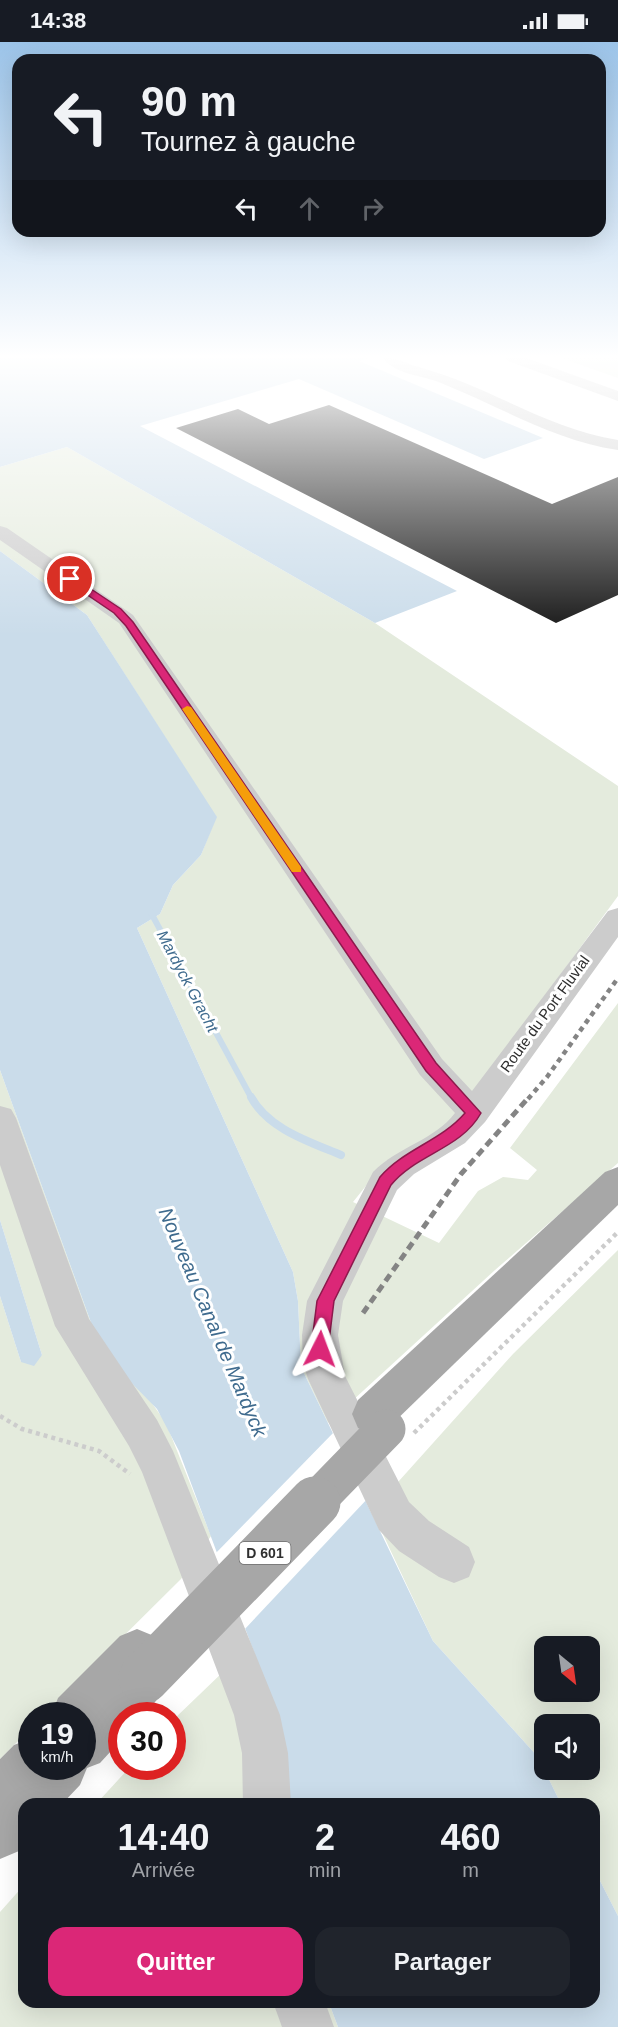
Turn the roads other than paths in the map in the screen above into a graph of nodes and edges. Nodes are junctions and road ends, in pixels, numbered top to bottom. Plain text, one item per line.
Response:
1 (0, 532) edge
2 (618, 916) edge
3 (474, 1113) junction
4 (0, 1118) edge
5 (618, 1182) edge
6 (618, 1205) edge
7 (389, 1427) junction
8 (454, 1562) dead end
9 (141, 1666) junction
10 (94, 1702) edge
11 (96, 1726) edge
12 (18, 1777) edge
13 (50, 1780) edge
14 (0, 1796) edge
15 (33, 1798) edge
16 (267, 1798) edge
17 (18, 1813) edge
18 (0, 1832) edge
19 (302, 2008) edge
20 (308, 2027) edge

1 - 3 street
2 - 3 street, Route du Port Fluvial
3 - 8 street, Route du Port Fluvial
4 - 16 street
5 - 7 main road, D 601
6 - 7 main road, D 601
7 - 9 main road, D 601, bridge
9 - 10 main road, D 601
9 - 11 main road, D 601
12 - 14 main road
13 - 15 main road
17 - 18 main road
19 - 20 street

